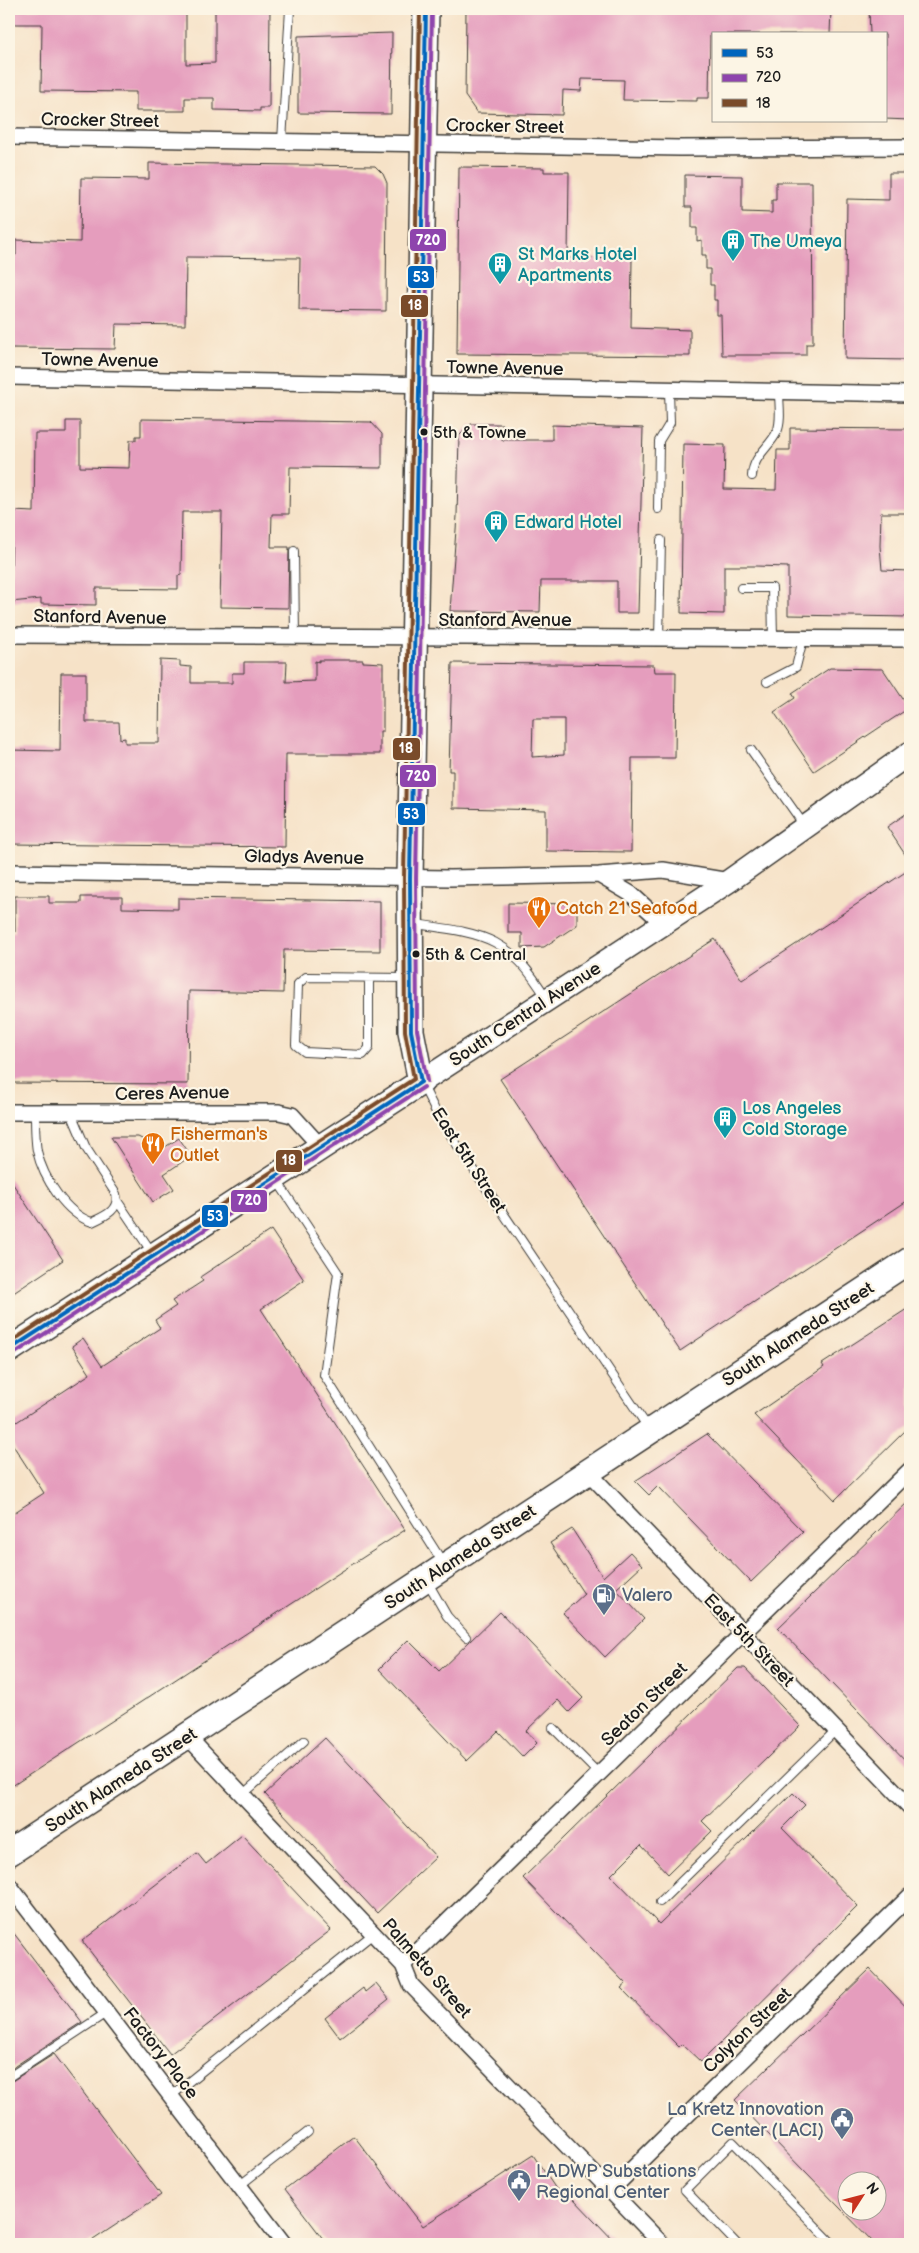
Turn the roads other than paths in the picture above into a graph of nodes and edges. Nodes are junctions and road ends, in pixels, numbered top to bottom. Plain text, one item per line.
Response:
1 (290, 9) edge
2 (426, 9) edge
3 (9, 137) edge
4 (282, 141) junction
5 (423, 144) junction
6 (910, 147) edge
7 (9, 377) edge
8 (419, 385) junction
9 (669, 390) junction
10 (779, 392) junction
11 (910, 394) edge
12 (752, 476) dead end
13 (658, 509) dead end
14 (661, 540) dead end
15 (294, 551) dead end
16 (741, 588) dead end
17 (9, 635) edge
18 (295, 638) junction
19 (414, 638) junction
20 (660, 639) junction
21 (772, 639) junction
22 (804, 639) junction
23 (910, 640) edge
24 (767, 682) dead end
25 (751, 750) dead end
26 (910, 753) edge
27 (806, 828) junction
28 (9, 872) edge
29 (599, 875) junction
30 (410, 878) junction
31 (729, 881) junction
32 (410, 923) junction
33 (664, 924) junction
34 (369, 978) junction
35 (411, 978) junction
36 (548, 1000) junction
37 (421, 1082) junction
38 (9, 1112) edge
39 (34, 1112) junction
40 (71, 1113) junction
41 (321, 1147) junction
42 (275, 1177) junction
43 (118, 1202) junction
44 (154, 1256) junction
45 (910, 1260) edge
46 (9, 1350) edge
47 (651, 1432) junction
48 (910, 1470) edge
49 (588, 1472) junction
50 (436, 1573) junction
51 (743, 1634) junction
52 (466, 1637) dead end
53 (553, 1728) dead end
54 (836, 1730) junction
55 (187, 1736) junction
56 (304, 1741) dead end
57 (599, 1774) junction
58 (242, 1795) junction
59 (910, 1808) edge
60 (9, 1853) edge
61 (9, 1885) edge
62 (910, 1896) edge
63 (660, 1902) dead end
64 (373, 1934) junction
65 (403, 1965) junction
66 (106, 2013) junction
67 (9, 2077) edge
68 (171, 2096) junction
69 (308, 2132) dead end
70 (239, 2186) junction
71 (610, 2191) junction
72 (284, 2244) edge
73 (662, 2244) edge
74 (737, 2244) edge
75 (834, 2244) edge

1 - 4 lane
2 - 5 main road, East 5th Street
3 - 4 street, Crocker Street
4 - 5 street, Crocker Street
5 - 6 street, Crocker Street
5 - 8 main road, East 5th Street
7 - 8 street, Towne Avenue
8 - 9 street, Towne Avenue
8 - 19 main road, East 5th Street
9 - 10 street, Towne Avenue
9 - 13 lane
10 - 11 street, Towne Avenue
10 - 12 lane
14 - 20 lane
15 - 18 lane
16 - 21 lane
17 - 18 street, Stanford Avenue
18 - 19 street, Stanford Avenue
19 - 20 street, Stanford Avenue
19 - 30 main road, East 5th Street
20 - 21 street, Stanford Avenue
21 - 22 street, Stanford Avenue
22 - 23 street, Stanford Avenue
22 - 24 lane
25 - 27 lane
26 - 27 main road, South Central Avenue
27 - 31 main road, South Central Avenue
28 - 30 street, Gladys Avenue
29 - 30 street, Gladys Avenue
29 - 31 street, Gladys Avenue
29 - 33 street
30 - 32 main road, East 5th Street
31 - 33 main road, South Central Avenue
32 - 35 main road, East 5th Street
32 - 36 lane
33 - 36 main road, South Central Avenue
34 - 34 lane
34 - 35 lane
35 - 37 main road, East 5th Street
36 - 37 main road, South Central Avenue
37 - 41 main road, South Central Avenue
37 - 47 lane, East 5th Street
38 - 39 street, Ceres Avenue
39 - 40 street, Ceres Avenue
39 - 43 lane
40 - 41 street, Ceres Avenue
40 - 43 lane
41 - 42 main road, South Central Avenue
42 - 44 main road, South Central Avenue
42 - 50 lane
43 - 44 lane
44 - 46 main road, South Central Avenue
45 - 47 main road, South Alameda Street
47 - 49 main road, South Alameda Street
48 - 51 street, Seaton Street
49 - 50 main road, South Alameda Street
49 - 51 street, East 5th Street
50 - 52 lane
50 - 55 main road, South Alameda Street
51 - 54 street, East 5th Street
51 - 57 street, Seaton Street
53 - 57 lane
54 - 59 street, East 5th Street
54 - 63 lane
55 - 58 street, Palmetto Street
55 - 60 main road, South Alameda Street
56 - 58 lane
57 - 65 street, Seaton Street
58 - 64 street, Palmetto Street
61 - 66 street, Factory Place
62 - 71 street, Colyton Street
64 - 65 street, Palmetto Street
64 - 68 lane
65 - 71 street, Palmetto Street
66 - 67 lane
66 - 68 street, Factory Place
68 - 70 street, Factory Place
69 - 70 lane
70 - 72 street, Factory Place
71 - 73 street, Palmetto Street
74 - 75 lane

